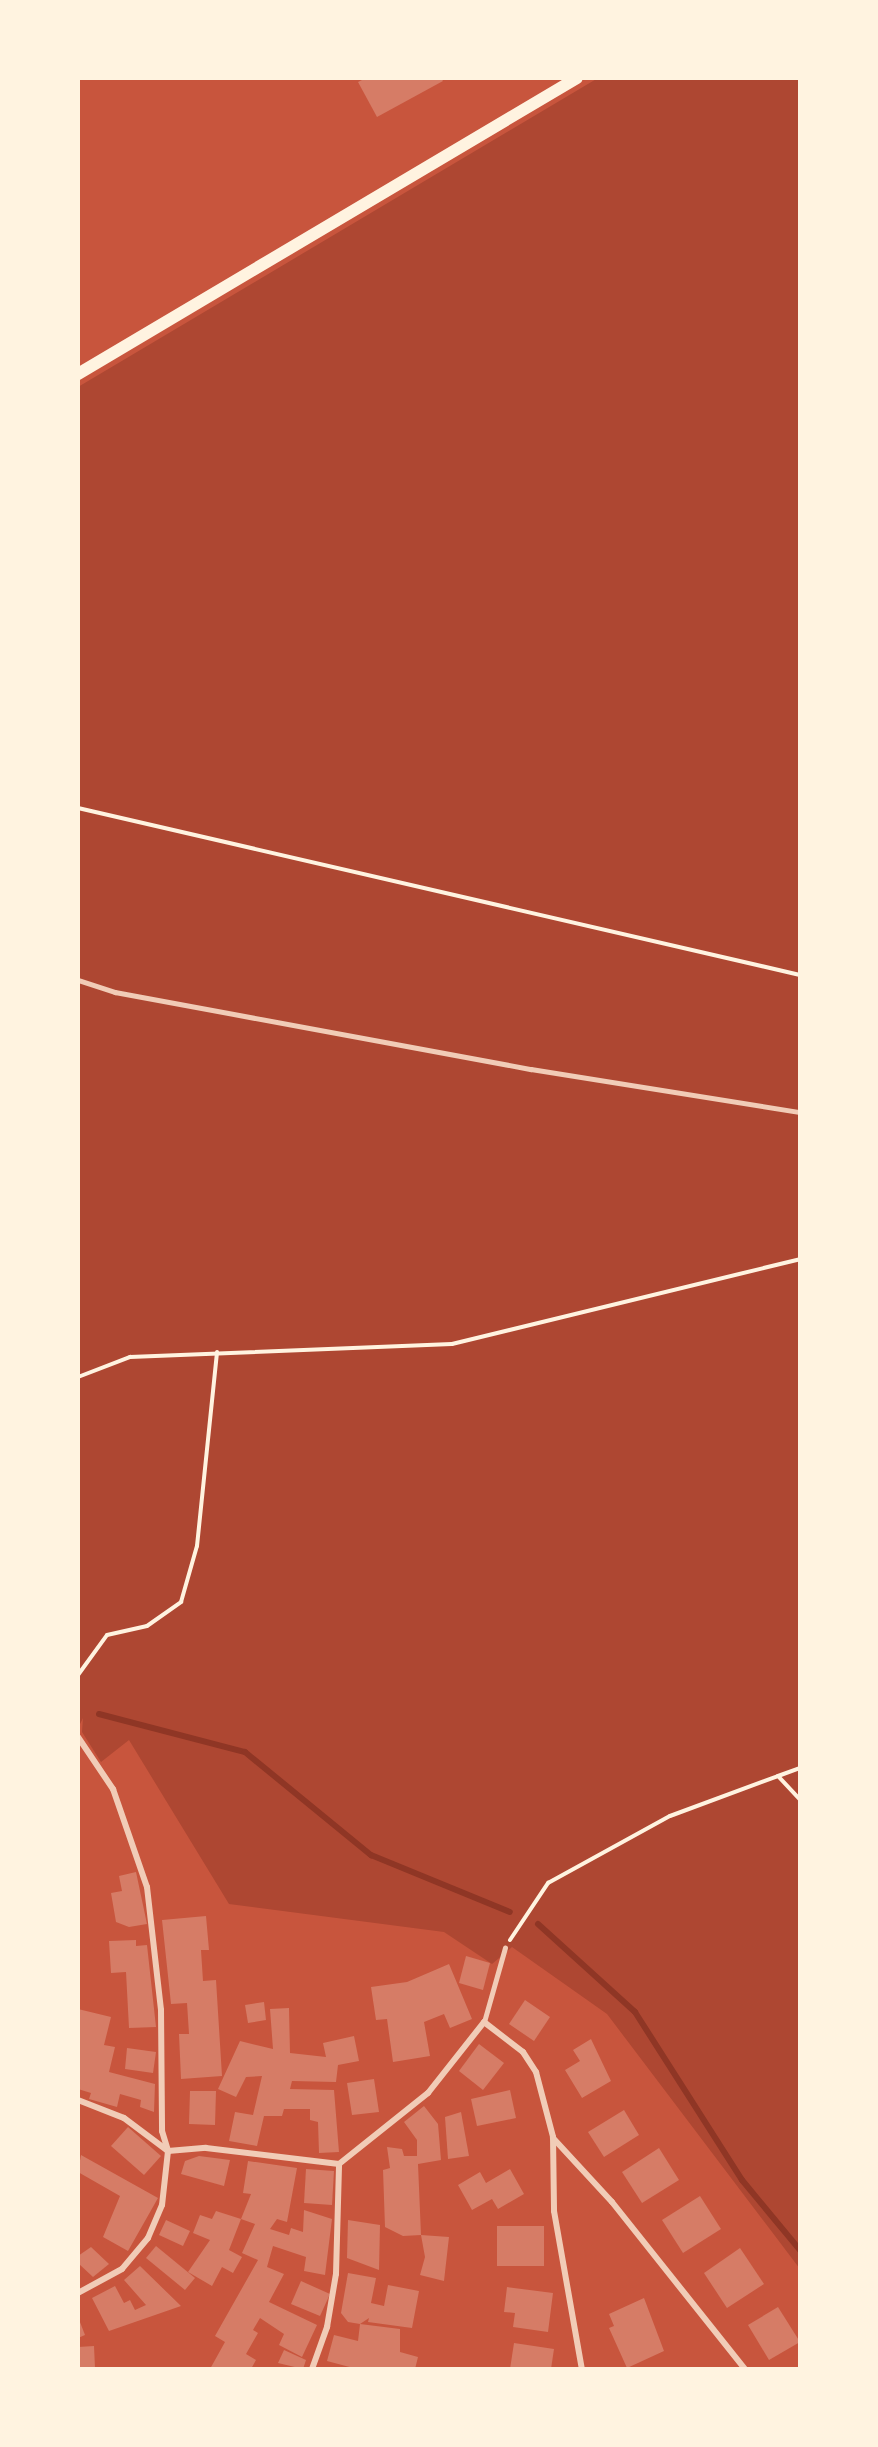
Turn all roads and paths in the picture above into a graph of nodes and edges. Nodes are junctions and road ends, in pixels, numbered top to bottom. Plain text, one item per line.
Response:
1 (577, 78) edge
2 (78, 374) edge
3 (78, 808) edge
4 (800, 975) edge
5 (78, 980) edge
6 (800, 1112) edge
7 (800, 1259) edge
8 (217, 1352) junction
9 (78, 1377) edge
10 (78, 1676) edge
11 (78, 1737) edge
12 (800, 1768) edge
13 (778, 1776) junction
14 (800, 1800) edge
15 (505, 1948) joint
16 (484, 2022) junction
17 (78, 2100) edge
18 (553, 2137) junction
19 (168, 2151) junction
20 (339, 2164) junction
21 (78, 2293) edge
22 (312, 2369) edge
23 (582, 2369) edge
24 (744, 2369) edge

1 - 2 main road
3 - 4 path
5 - 6 lane
7 - 8 path
8 - 9 path
8 - 10 path
11 - 19 street
12 - 13 path
13 - 14 path
13 - 15 path
15 - 16 lane
16 - 18 street
16 - 20 street
17 - 19 street
18 - 23 street
18 - 24 street
19 - 20 street
19 - 21 street
20 - 22 street

